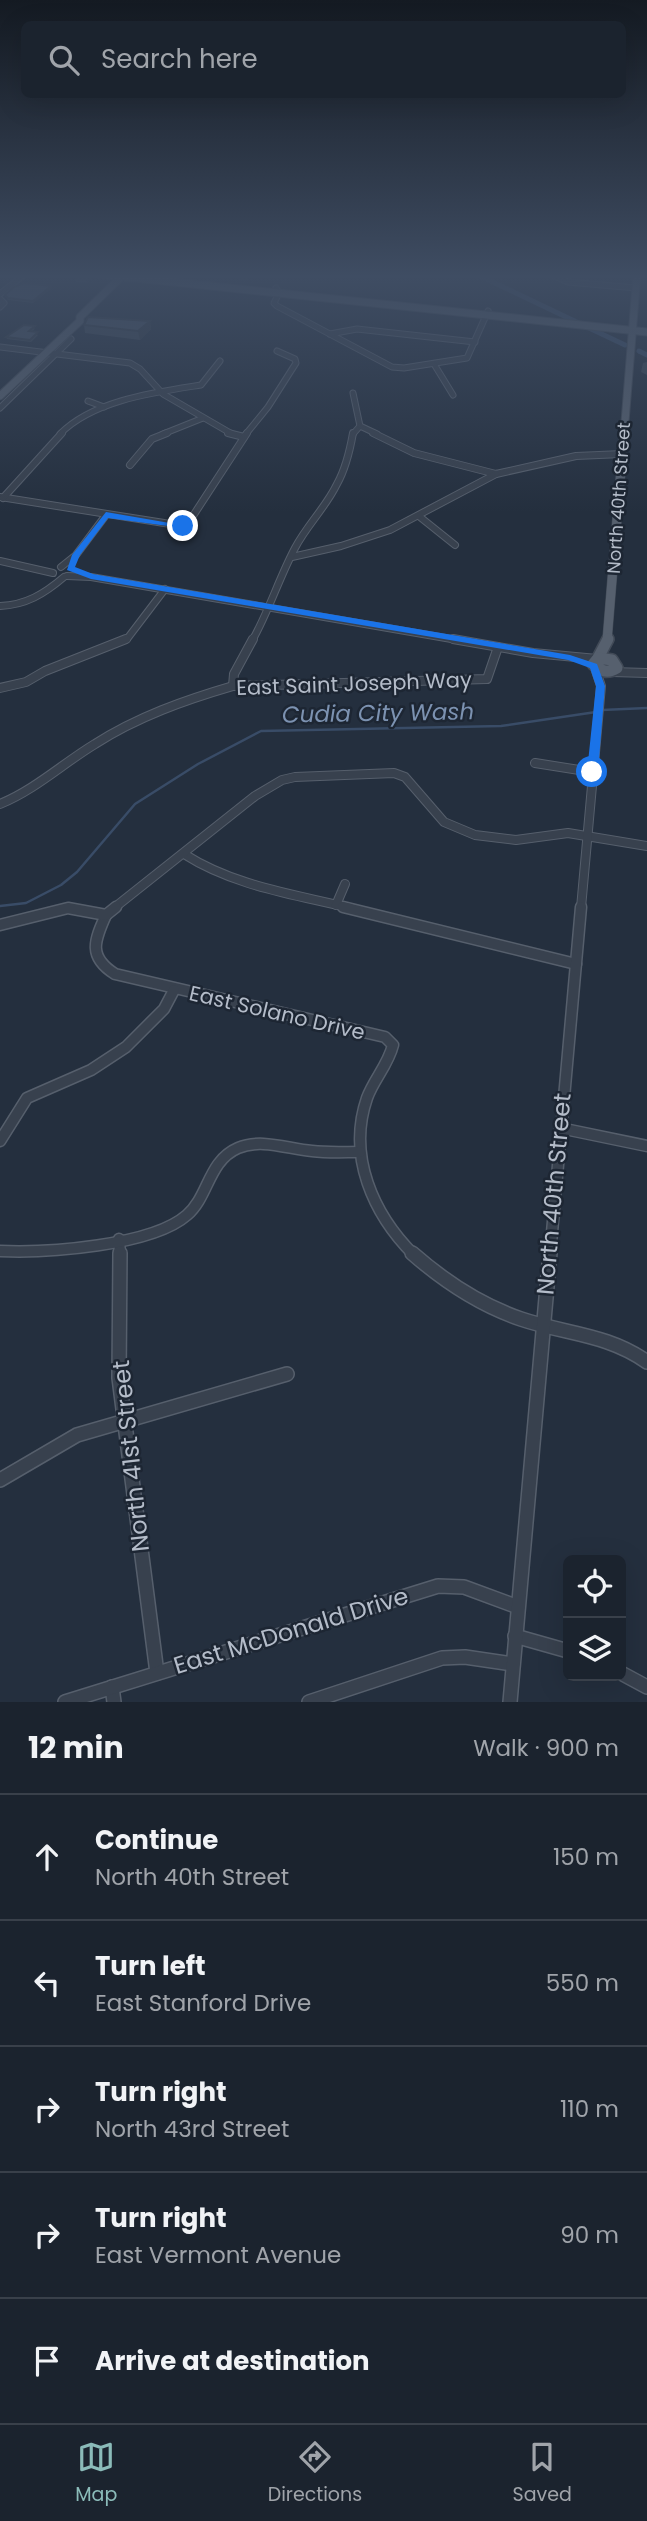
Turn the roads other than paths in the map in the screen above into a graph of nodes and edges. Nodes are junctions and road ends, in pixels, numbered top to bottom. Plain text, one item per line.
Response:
1 (45, 353) edge
2 (58, 353) edge
3 (61, 353) edge
4 (282, 353) edge
5 (366, 353) edge
6 (469, 353) edge
7 (631, 353) edge
8 (220, 361) dead end
9 (433, 363) junction
10 (158, 390) junction
11 (353, 393) dead end
12 (453, 395) dead end
13 (0, 396) edge
14 (88, 401) dead end
15 (0, 408) edge
16 (104, 408) junction
17 (203, 418) junction
18 (360, 426) junction
19 (244, 437) junction
20 (622, 454) junction
21 (130, 465) dead end
22 (496, 474) junction
23 (2, 498) edge
24 (106, 515) junction
25 (420, 517) junction
26 (455, 545) dead end
27 (76, 555) junction
28 (292, 557) junction
29 (0, 561) edge
30 (57, 571) junction
31 (68, 573) junction
32 (51, 587) junction
33 (165, 589) junction
34 (0, 606) edge
35 (268, 607) junction
36 (608, 639) junction
37 (498, 647) junction
38 (596, 663) junction
39 (612, 666) junction
40 (647, 672) edge
41 (233, 686) junction
42 (600, 686) junction
43 (0, 688) edge
44 (535, 763) dead end
45 (592, 772) junction
46 (0, 804) edge
47 (586, 836) junction
48 (647, 846) edge
49 (184, 854) junction
50 (345, 884) dead end
51 (336, 905) junction
52 (106, 915) junction
53 (0, 925) edge
54 (576, 964) junction
55 (174, 990) junction
56 (560, 1128) junction
57 (0, 1141) edge
58 (647, 1146) edge
59 (360, 1152) junction
60 (119, 1239) junction
61 (0, 1251) edge
62 (542, 1324) junction
63 (647, 1362) edge
64 (287, 1374) dead end
65 (125, 1422) junction
66 (0, 1480) edge
67 (518, 1607) junction
68 (515, 1636) junction
69 (563, 1650) edge
70 (513, 1664) junction
71 (157, 1673) junction
72 (626, 1676) edge
73 (647, 1687) edge
74 (113, 1695) edge
75 (65, 1702) edge
76 (309, 1702) edge
77 (510, 1702) edge

1 - 13 main road
2 - 15 street
3 - 10 street
4 - 19 street
5 - 9 street
6 - 9 street
7 - 20 main road, North 40th Street
8 - 10 street
9 - 12 street
10 - 16 street
10 - 17 street
11 - 18 street
14 - 16 street
16 - 23 street
17 - 19 street
17 - 21 street
18 - 22 street
18 - 28 street
19 - 24 street
20 - 22 street
20 - 36 main road, North 40th Street
22 - 25 street
23 - 24 street
24 - 27 street
25 - 26 street
25 - 28 street
27 - 30 street
27 - 31 street
28 - 35 street
29 - 30 street
30 - 31 street
30 - 32 street
31 - 32 street
31 - 33 street
32 - 34 street
33 - 35 street
33 - 43 street
35 - 37 street
35 - 41 street
36 - 38 main road, North 40th Street
36 - 39 main road, North 40th Street
37 - 38 street
37 - 41 street, East Saint Joseph Way
38 - 39 main road
38 - 42 street, North 40th Street
39 - 40 street
39 - 42 street
41 - 46 street, East Saint Joseph Way
42 - 45 street, North 40th Street
44 - 45 street
45 - 47 street, North 40th Street
47 - 48 street
47 - 49 street
47 - 54 street, North 40th Street
49 - 51 street
49 - 52 street
50 - 51 street
51 - 54 street
52 - 53 street
52 - 55 street, East Solano Drive
54 - 56 street, North 40th Street
55 - 57 street
55 - 59 street, East Solano Drive
56 - 58 street
56 - 62 street, North 40th Street
59 - 60 street
59 - 62 street
60 - 61 street
60 - 65 street, North 41st Street
62 - 63 street
62 - 67 street, North 40th Street
64 - 65 street
65 - 66 street
65 - 71 street, North 41st Street
67 - 68 street, North 40th Street
67 - 71 street, East McDonald Drive
68 - 69 street
68 - 70 street, North 40th Street
70 - 76 street
70 - 77 street, North 40th Street
71 - 74 street, East McDonald Drive
72 - 73 street
74 - 75 street, East McDonald Drive

